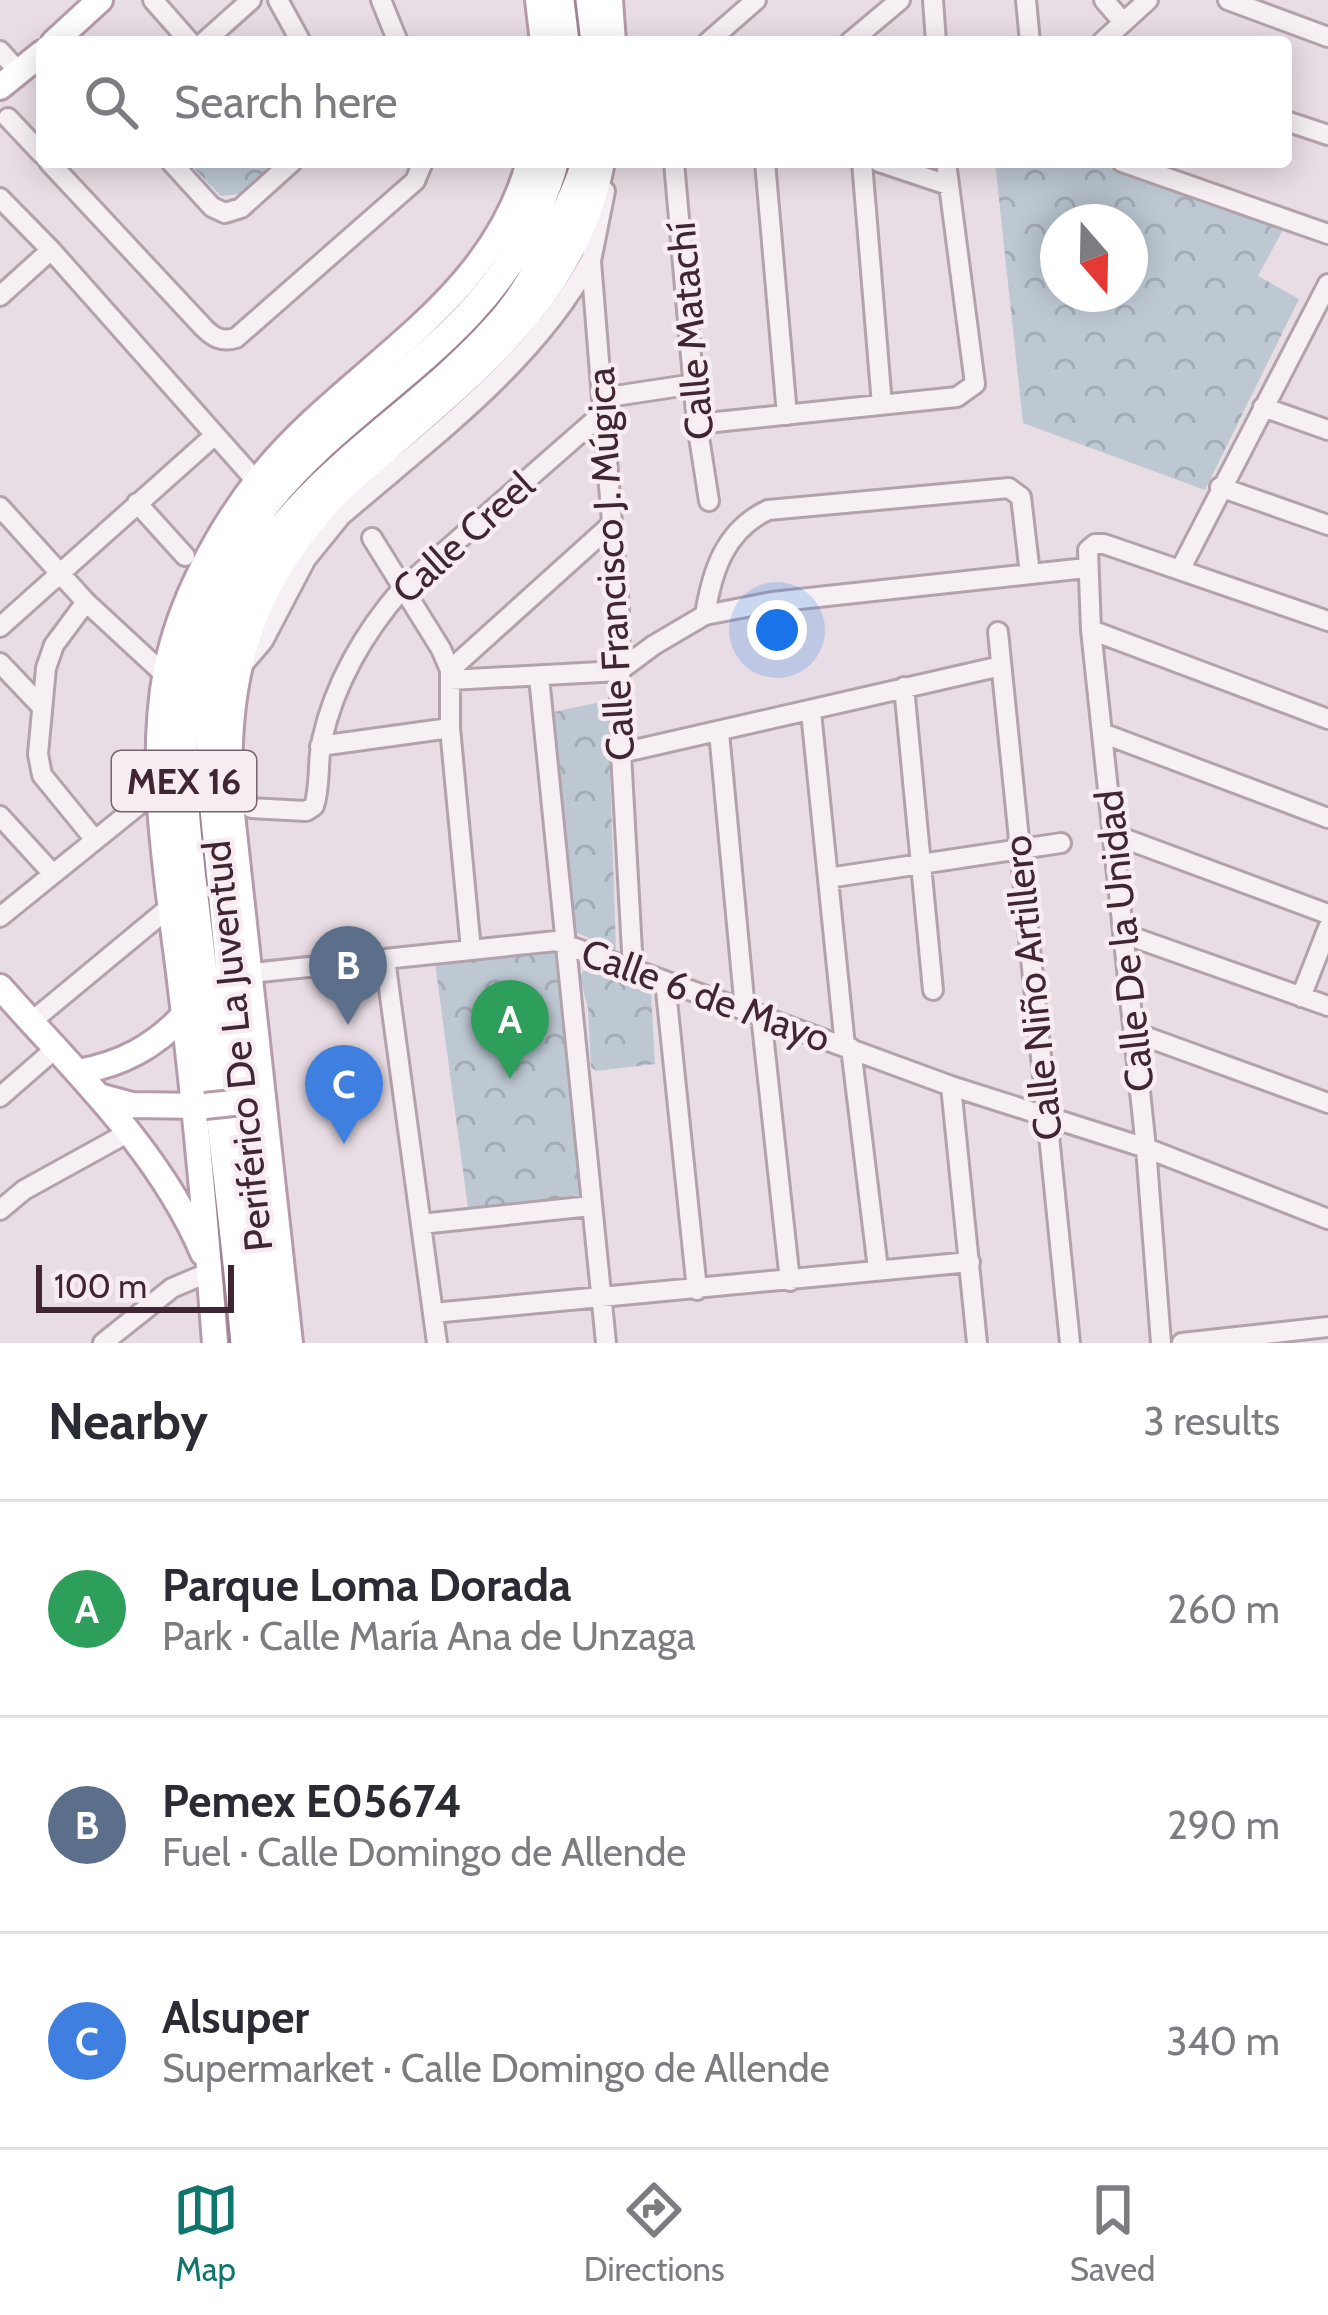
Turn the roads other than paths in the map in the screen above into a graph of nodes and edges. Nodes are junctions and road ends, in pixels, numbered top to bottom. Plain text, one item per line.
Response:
1 (140, 0) edge
2 (153, 0) edge
3 (251, 0) edge
4 (278, 0) edge
5 (381, 0) edge
6 (538, 0) edge
7 (560, 0) edge
8 (590, 0) edge
9 (610, 0) edge
10 (900, 0) edge
11 (932, 0) edge
12 (1026, 0) edge
13 (1104, 0) edge
14 (1148, 0) edge
15 (1228, 0) edge
16 (94, 2) edge
17 (744, 4) edge
18 (1123, 22) junction
19 (60, 36) edge
20 (172, 36) edge
21 (185, 36) edge
22 (211, 36) edge
23 (298, 36) edge
24 (396, 36) edge
25 (542, 36) edge
26 (564, 36) edge
27 (594, 36) edge
28 (613, 36) edge
29 (714, 36) edge
30 (857, 36) edge
31 (935, 36) edge
32 (1029, 36) edge
33 (1108, 36) edge
34 (1328, 37) edge
35 (0, 51) edge
36 (36, 57) edge
37 (10, 80) edge
38 (8, 118) dead end
39 (1292, 123) edge
40 (1328, 135) edge
41 (36, 148) edge
42 (62, 168) edge
43 (176, 168) edge
44 (285, 168) edge
45 (421, 168) edge
46 (527, 168) edge
47 (552, 168) edge
48 (583, 168) edge
49 (600, 168) edge
50 (610, 168) edge
51 (675, 168) edge
52 (766, 168) edge
53 (862, 168) edge
54 (897, 168) edge
55 (947, 168) edge
56 (1139, 168) edge
57 (948, 185) junction
58 (0, 198) edge
59 (1328, 233) edge
60 (51, 250) junction
61 (591, 261) junction
62 (1328, 284) edge
63 (0, 296) edge
64 (1307, 324) junction
65 (1328, 332) edge
66 (471, 334) junction
67 (694, 384) junction
68 (602, 405) junction
69 (882, 405) junction
70 (1263, 407) junction
71 (787, 415) junction
72 (697, 424) junction
73 (1328, 430) edge
74 (215, 435) junction
75 (256, 482) junction
76 (1220, 487) junction
77 (709, 500) dead end
78 (137, 503) junction
79 (0, 507) edge
80 (612, 524) junction
81 (1328, 525) edge
82 (372, 538) dead end
83 (298, 555) junction
84 (185, 556) dead end
85 (1086, 568) junction
86 (1181, 568) junction
87 (60, 572) junction
88 (1030, 574) junction
89 (402, 589) junction
90 (86, 602) junction
91 (705, 616) junction
92 (1328, 621) edge
93 (0, 627) edge
94 (1091, 630) junction
95 (998, 632) dead end
96 (0, 663) edge
97 (1001, 666) junction
98 (619, 671) junction
99 (165, 675) junction
100 (450, 675) junction
101 (539, 677) junction
102 (904, 687) junction
103 (40, 706) junction
104 (811, 712) junction
105 (1328, 718) edge
106 (450, 728) junction
107 (719, 732) junction
108 (1102, 733) junction
109 (320, 746) junction
110 (621, 753) junction
111 (161, 787) junction
112 (251, 808) dead end
113 (0, 816) edge
114 (1328, 818) edge
115 (1112, 835) junction
116 (95, 840) junction
117 (1061, 842) dead end
118 (1019, 849) junction
119 (920, 862) junction
120 (53, 874) junction
121 (828, 878) junction
122 (171, 906) junction
123 (1328, 914) edge
124 (0, 917) edge
125 (1328, 928) edge
126 (1124, 934) junction
127 (564, 943) junction
128 (471, 950) junction
129 (385, 958) junction
130 (633, 969) junction
131 (251, 973) junction
132 (665, 982) junction
133 (0, 987) edge
134 (933, 990) dead end
135 (1301, 997) junction
136 (1328, 1006) edge
137 (753, 1013) junction
138 (184, 1015) junction
139 (31, 1022) junction
140 (1133, 1032) junction
141 (848, 1047) junction
142 (55, 1049) junction
143 (78, 1072) junction
144 (951, 1086) junction
145 (0, 1096) edge
146 (99, 1096) junction
147 (258, 1100) junction
148 (1328, 1102) edge
149 (200, 1106) junction
150 (1045, 1118) junction
151 (129, 1132) junction
152 (1146, 1148) junction
153 (591, 1206) junction
154 (0, 1210) edge
155 (1328, 1219) edge
156 (421, 1224) junction
157 (970, 1262) junction
158 (209, 1269) junction
159 (878, 1269) junction
160 (790, 1281) junction
161 (698, 1290) junction
162 (601, 1297) junction
163 (433, 1313) junction
164 (1328, 1327) edge
165 (108, 1341) edge
166 (215, 1343) edge
167 (244, 1343) edge
168 (267, 1343) edge
169 (290, 1343) edge
170 (436, 1343) edge
171 (607, 1343) edge
172 (977, 1343) edge
173 (1070, 1343) edge
174 (1161, 1343) edge
175 (1182, 1343) edge

1 - 20 street
2 - 21 street
3 - 22 street
4 - 23 street
5 - 24 street
6 - 25 main road
7 - 26 highway
8 - 27 highway
9 - 28 main road
10 - 30 street
11 - 31 street
12 - 32 street
13 - 18 street
14 - 18 street
15 - 34 street
16 - 19 main road
17 - 29 street
18 - 33 street
35 - 37 street
36 - 37 main road
38 - 41 street
39 - 40 street
42 - 45 street
43 - 44 street
46 - 75 main road
47 - 66 highway, Periférico De La Juventud / MEX 16
48 - 66 highway, Periférico De La Juventud / MEX 16
49 - 83 main road
50 - 61 street, Calle Francisco J. Múgica
51 - 67 street, Calle Matachí
52 - 71 street
53 - 69 street
54 - 57 street
55 - 57 street
56 - 59 street
57 - 69 street
58 - 60 street
60 - 63 street
60 - 74 street
61 - 68 street, Calle Francisco J. Múgica
61 - 83 street
62 - 64 street
64 - 65 street
64 - 70 street
66 - 167 highway, Periférico De La Juventud / MEX 16
66 - 168 highway, Periférico De La Juventud / MEX 16
67 - 68 street
67 - 72 street, Calle Matachí
68 - 80 street, Calle Francisco J. Múgica
68 - 89 street, Calle Creel
69 - 71 street
70 - 73 street
70 - 76 street
71 - 72 street
72 - 77 street, Calle Matachí
74 - 75 street
74 - 78 street
75 - 99 main road
76 - 81 street
76 - 86 street
78 - 84 street
78 - 87 street
79 - 87 street
80 - 98 street, Calle Francisco J. Múgica
80 - 100 street
82 - 89 street
83 - 131 main road
85 - 86 street, Calle De la Unidad
85 - 88 street
85 - 94 street, Calle De la Unidad
86 - 92 street
87 - 90 street
87 - 93 street
88 - 91 street
88 - 91 street
89 - 100 street
89 - 109 street, Calle Creel
90 - 99 street
90 - 103 street
91 - 98 street
94 - 105 street
94 - 108 street, Calle De la Unidad
95 - 97 street, Calle Niño Artillero
96 - 103 street
97 - 102 street
97 - 118 street, Calle Niño Artillero
98 - 101 street
98 - 110 street, Calle Francisco J. Múgica
99 - 111 main road
100 - 101 street
100 - 106 street
101 - 127 street
102 - 104 street
102 - 119 street
103 - 116 street
104 - 107 street
104 - 121 street
106 - 109 street
106 - 128 street
107 - 110 street
107 - 137 street
108 - 114 street
108 - 115 street, Calle De la Unidad
109 - 112 street, Calle Creel
110 - 130 street, Calle Francisco J. Múgica
111 - 116 street
111 - 122 main road
113 - 120 street
115 - 123 street
115 - 126 street, Calle De la Unidad
116 - 120 street
117 - 118 street
118 - 119 street
118 - 150 street, Calle Niño Artillero
119 - 121 street
119 - 134 street
120 - 124 street
121 - 141 street
122 - 138 main road
122 - 139 street
125 - 135 street
126 - 135 street
126 - 140 street, Calle De la Unidad
127 - 128 street, Calle 6 de Mayo
127 - 130 street, Calle 6 de Mayo
127 - 153 street
128 - 129 street, Calle 6 de Mayo
129 - 131 street, Calle 6 de Mayo
129 - 156 street
130 - 132 street, Calle 6 de Mayo
131 - 147 main road
132 - 137 street, Calle 6 de Mayo
132 - 161 street
133 - 139 main road
135 - 136 street
137 - 141 street, Calle 6 de Mayo
137 - 160 street
138 - 143 main road
138 - 149 main road
139 - 142 main road
140 - 148 street
140 - 152 street, Calle De la Unidad
141 - 144 street, Calle 6 de Mayo
141 - 159 street
142 - 143 main road
142 - 145 street
143 - 146 main road
144 - 150 street, Calle 6 de Mayo
144 - 157 street
146 - 149 main road
146 - 151 main road
147 - 149 main road, bridge
147 - 169 main road
149 - 158 main road
150 - 152 street, Calle 6 de Mayo
150 - 173 street, Calle Niño Artillero
151 - 154 street
151 - 158 main road
152 - 155 street, Calle 6 de Mayo
152 - 174 street, Calle De la Unidad
153 - 156 street
153 - 162 street
156 - 163 street
157 - 159 street
157 - 172 street
158 - 165 street
158 - 166 main road
159 - 160 street
160 - 161 street
161 - 162 street
162 - 163 street
162 - 171 street
163 - 170 street
164 - 175 street

